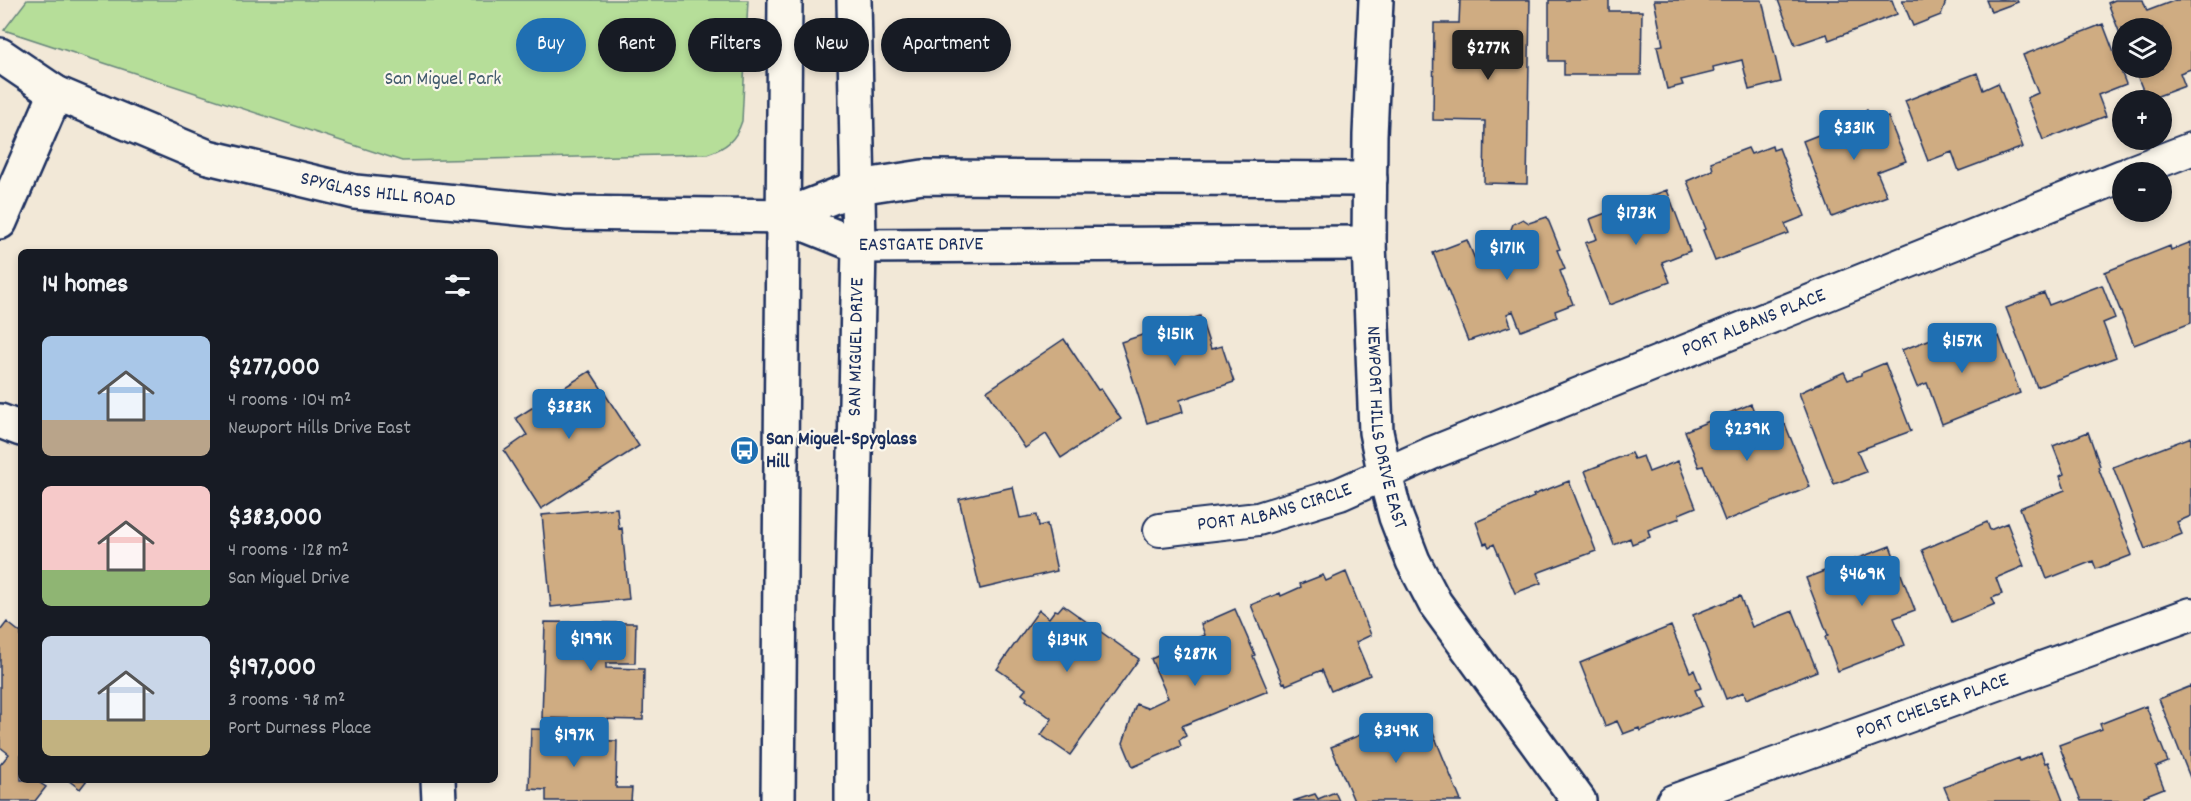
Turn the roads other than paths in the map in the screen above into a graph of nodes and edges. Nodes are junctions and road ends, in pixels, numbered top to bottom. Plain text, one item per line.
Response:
1 (785, 0) edge
2 (855, 0) edge
3 (1376, 0) edge
4 (0, 55) edge
5 (56, 93) junction
6 (2191, 149) edge
7 (2158, 162) edge
8 (1370, 179) junction
9 (2112, 180) edge
10 (858, 187) junction
11 (784, 216) junction
12 (0, 222) edge
13 (1369, 243) junction
14 (859, 246) junction
15 (0, 421) edge
16 (18, 428) edge
17 (1385, 474) junction
18 (1160, 530) dead end
19 (2191, 614) edge
20 (438, 783) edge
21 (439, 801) edge
22 (778, 801) edge
23 (852, 801) edge
24 (1579, 801) edge
25 (1674, 801) edge

1 - 11 main road
2 - 10 main road, SAN MIGUEL DRIVE
3 - 8 main road, NEWPORT HILLS DRIVE EAST
4 - 5 main road, SPYGLASS HILL ROAD
5 - 11 main road, SPYGLASS HILL ROAD
5 - 12 main road
6 - 7 street
8 - 10 main road
8 - 13 main road, NEWPORT HILLS DRIVE EAST
9 - 17 street, PORT ALBANS PLACE
10 - 11 main road
10 - 14 main road, SAN MIGUEL DRIVE
11 - 14 main road, EASTGATE DRIVE
11 - 22 main road
13 - 14 main road, EASTGATE DRIVE
13 - 17 main road, NEWPORT HILLS DRIVE EAST
14 - 23 main road, SAN MIGUEL DRIVE
15 - 16 main road
17 - 18 street, PORT ALBANS CIRCLE
17 - 24 main road, NEWPORT HILLS DRIVE EAST
19 - 25 street, PORT CHELSEA PLACE
20 - 21 main road

